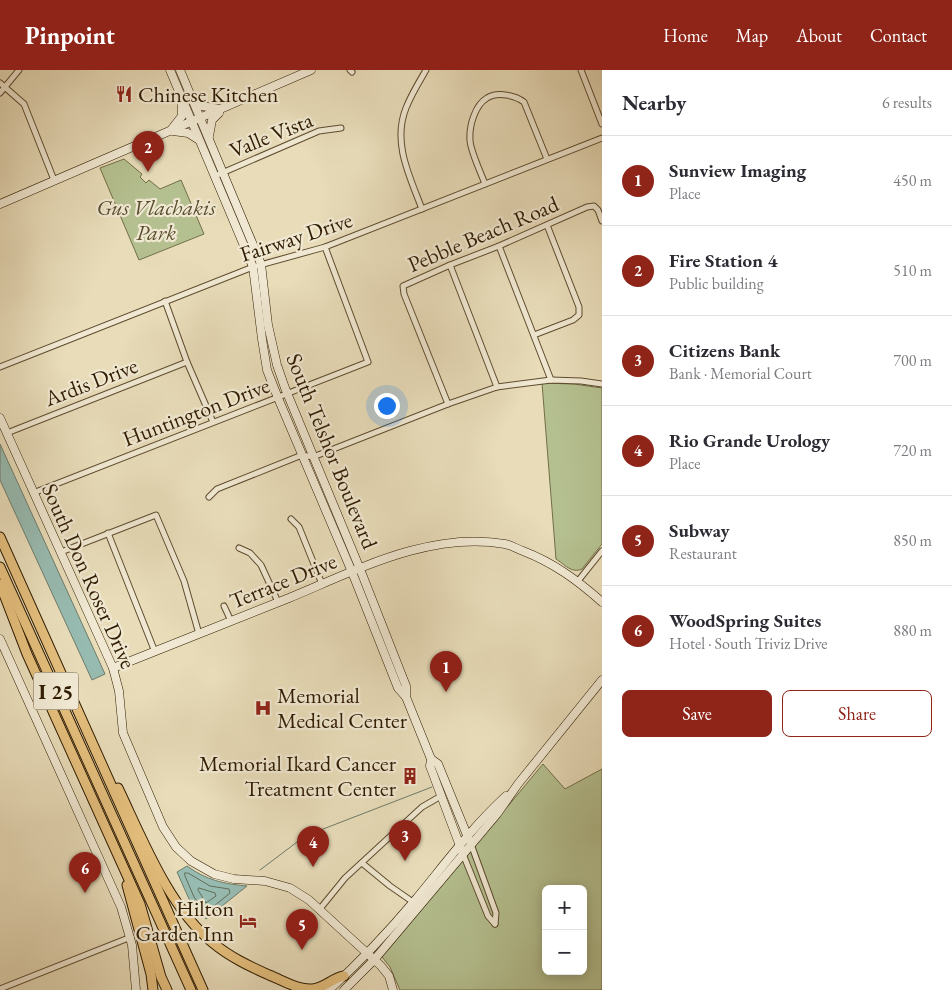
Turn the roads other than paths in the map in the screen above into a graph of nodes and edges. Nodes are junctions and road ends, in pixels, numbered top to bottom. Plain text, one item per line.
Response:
1 (19, 70) edge
2 (170, 70) edge
3 (180, 70) edge
4 (311, 70) edge
5 (426, 70) edge
6 (581, 70) edge
7 (2, 85) edge
8 (0, 94) edge
9 (192, 97) junction
10 (182, 98) junction
11 (221, 109) junction
12 (201, 118) junction
13 (192, 122) junction
14 (602, 124) edge
15 (341, 128) dead end
16 (170, 131) junction
17 (209, 138) junction
18 (602, 138) edge
19 (200, 141) junction
20 (547, 159) junction
21 (223, 172) junction
22 (215, 176) junction
23 (54, 180) junction
24 (485, 184) junction
25 (0, 204) edge
26 (422, 209) junction
27 (602, 221) edge
28 (547, 225) junction
29 (499, 246) junction
30 (325, 247) junction
31 (450, 264) junction
32 (257, 266) junction
33 (165, 301) junction
34 (534, 335) junction
35 (188, 362) junction
36 (0, 367) edge
37 (551, 380) junction
38 (602, 384) edge
39 (497, 386) junction
40 (288, 394) junction
41 (278, 398) junction
42 (448, 404) junction
43 (0, 418) edge
44 (213, 422) junction
45 (7, 433) junction
46 (302, 455) junction
47 (313, 456) junction
48 (32, 493) junction
49 (210, 497) dead end
50 (291, 519) dead end
51 (108, 533) junction
52 (0, 537) edge
53 (239, 548) dead end
54 (602, 551) edge
55 (60, 552) junction
56 (0, 567) edge
57 (360, 569) junction
58 (352, 572) junction
59 (578, 581) junction
60 (0, 584) edge
61 (322, 584) junction
62 (278, 602) junction
63 (602, 602) edge
64 (224, 606) dead end
65 (231, 621) junction
66 (199, 634) junction
67 (0, 639) edge
68 (155, 652) junction
69 (113, 668) junction
70 (395, 669) junction
71 (602, 680) edge
72 (406, 697) junction
73 (85, 729) junction
74 (431, 758) junction
75 (518, 784) junction
76 (441, 796) junction
77 (460, 818) junction
78 (483, 819) junction
79 (469, 840) junction
80 (460, 845) junction
81 (463, 854) junction
82 (119, 859) junction
83 (362, 863) junction
84 (414, 902) junction
85 (319, 910) junction
86 (131, 937) junction
87 (367, 953) junction
88 (374, 960) junction
89 (344, 976) junction
90 (0, 989) edge
91 (136, 990) edge
92 (154, 990) edge
93 (167, 990) edge
94 (191, 990) edge
95 (203, 990) edge
96 (329, 990) edge
97 (344, 990) edge
98 (394, 990) edge

1 - 7 street
2 - 10 main road, South Telshor Boulevard
3 - 9 main road, South Telshor Boulevard
4 - 11 main road
5 - 26 street
6 - 14 street
7 - 8 street
7 - 23 street
9 - 11 main road
9 - 12 main road, South Telshor Boulevard
10 - 13 main road, South Telshor Boulevard
10 - 16 main road
11 - 12 main road
11 - 17 main road
12 - 13 main road
12 - 17 main road, South Telshor Boulevard
13 - 16 main road
13 - 19 main road, South Telshor Boulevard
15 - 21 street, Valle Vista
16 - 19 main road
16 - 23 main road
17 - 21 main road, South Telshor Boulevard
18 - 20 street, Fairway Drive
19 - 22 main road, South Telshor Boulevard
20 - 24 street, Fairway Drive
20 - 24 street
21 - 22 street, Valle Vista
21 - 32 main road, South Telshor Boulevard
22 - 32 main road, South Telshor Boulevard
23 - 25 main road
24 - 26 street, Fairway Drive
26 - 30 street, Fairway Drive
27 - 28 street, Pebble Beach Road
28 - 29 street, Pebble Beach Road
28 - 34 street
29 - 31 street, Pebble Beach Road
29 - 34 street
30 - 32 street, Fairway Drive
30 - 40 street, Huntington Drive
31 - 39 street
31 - 42 street, Pebble Beach Road
32 - 33 street, Fairway Drive
32 - 40 main road, South Telshor Boulevard
32 - 41 main road, South Telshor Boulevard
33 - 35 street
33 - 36 street, Fairway Drive
34 - 37 street
35 - 44 street
35 - 45 street, Ardis Drive
37 - 38 street
37 - 39 street
39 - 42 street
40 - 41 street, Huntington Drive
40 - 47 main road, South Telshor Boulevard
41 - 44 street, Huntington Drive
41 - 46 main road, South Telshor Boulevard
42 - 47 street
43 - 45 main road, South Don Roser Drive
44 - 48 street, Huntington Drive
45 - 48 main road, South Don Roser Drive
46 - 47 street
46 - 49 street
46 - 58 main road, South Telshor Boulevard
47 - 57 main road, South Telshor Boulevard
48 - 55 main road, South Don Roser Drive
50 - 61 street
51 - 55 street
51 - 66 street
51 - 68 street
52 - 73 highway, I 25
53 - 62 street
54 - 59 street
55 - 69 main road, South Don Roser Drive
56 - 94 highway, I 25
57 - 58 main road, Terrace Drive
57 - 59 main road, Terrace Drive
57 - 70 main road, South Telshor Boulevard
58 - 61 main road, Terrace Drive
58 - 70 main road, South Telshor Boulevard
59 - 63 main road, Terrace Drive
60 - 82 highway
61 - 62 main road, Terrace Drive
62 - 65 main road, Terrace Drive
64 - 65 street
65 - 66 main road, Terrace Drive
66 - 68 main road, Terrace Drive
67 - 86 main road
68 - 69 main road, Terrace Drive
69 - 85 main road, South Don Roser Drive
70 - 72 main road, South Telshor Boulevard
70 - 72 main road, South Telshor Boulevard
71 - 75 main road
72 - 74 main road, South Telshor Boulevard
73 - 89 highway
73 - 95 highway, I 25
74 - 76 main road, South Telshor Boulevard
74 - 77 main road, South Telshor Boulevard
75 - 78 main road
75 - 79 main road
76 - 80 main road, South Telshor Boulevard
76 - 83 street
77 - 78 main road
77 - 79 main road, South Telshor Boulevard
78 - 79 main road
79 - 80 main road
79 - 81 main road
79 - 81 street, South Telshor Boulevard
80 - 81 main road, South Telshor Boulevard
80 - 84 main road
81 - 88 main road
82 - 92 highway
82 - 93 highway
83 - 84 street
83 - 85 street
84 - 87 main road
85 - 87 main road, South Don Roser Drive
86 - 90 street
86 - 91 main road
87 - 88 main road, South Don Roser Drive
87 - 89 main road
88 - 97 main road
88 - 98 main road, South Don Roser Drive
89 - 96 main road

